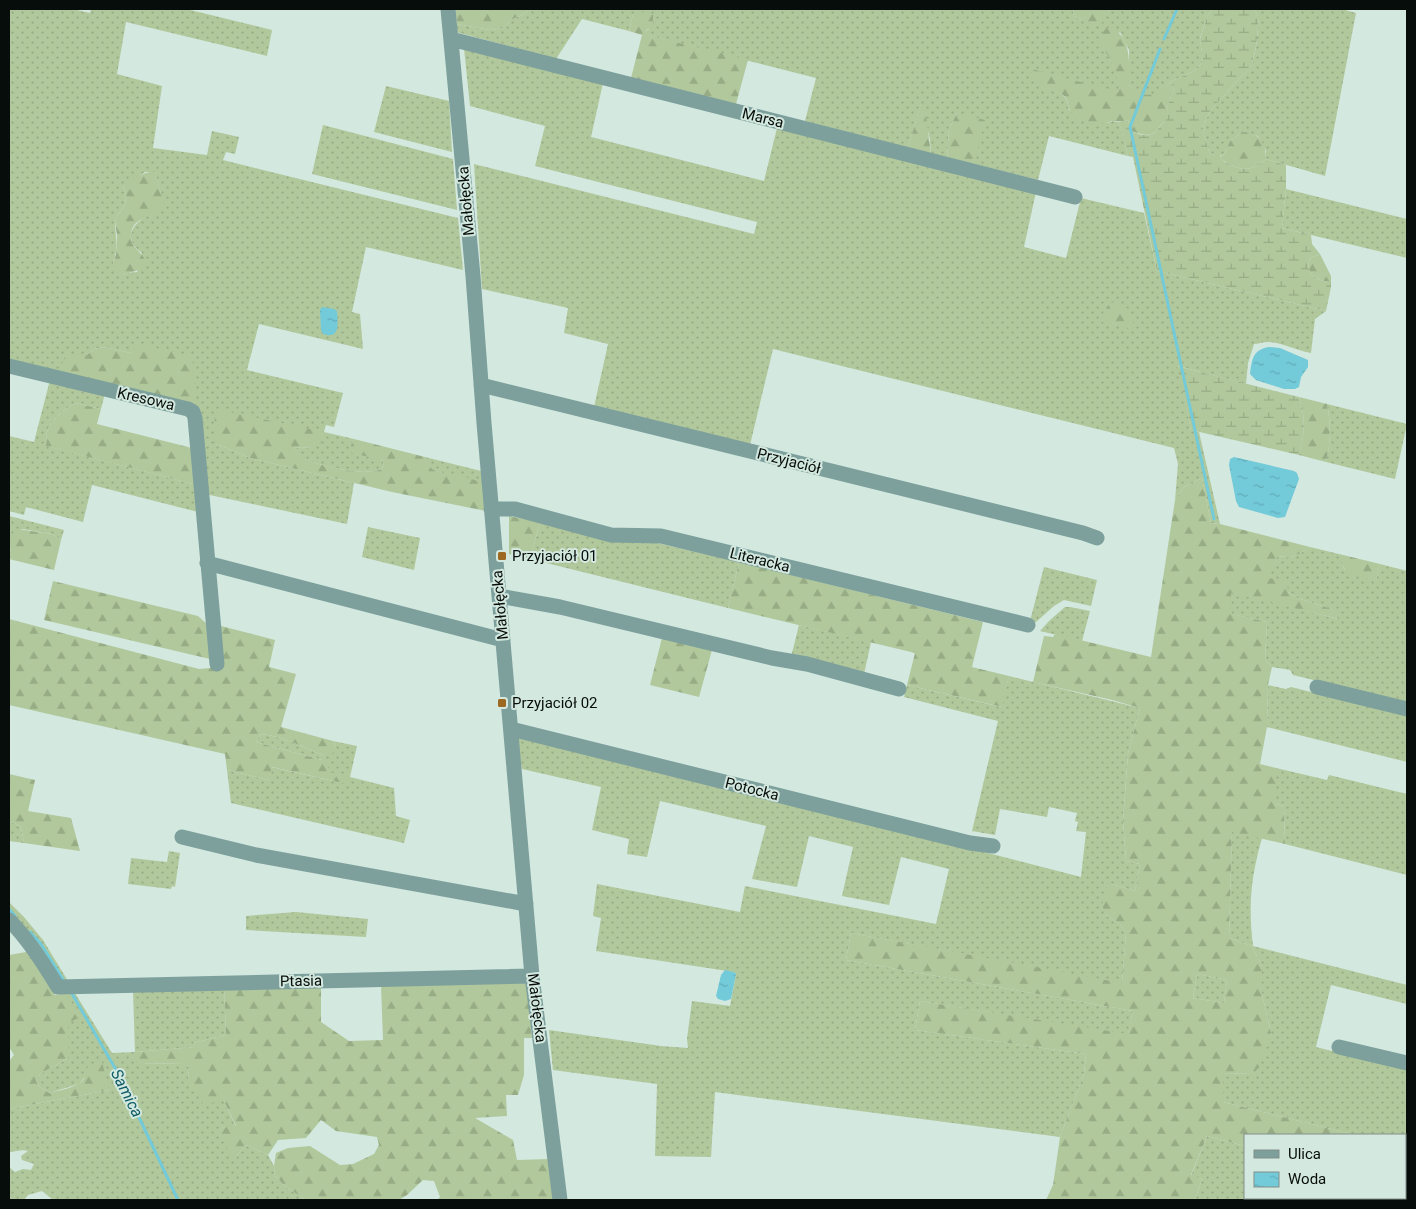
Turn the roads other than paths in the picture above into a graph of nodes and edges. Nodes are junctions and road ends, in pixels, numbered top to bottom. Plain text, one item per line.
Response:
1 (448, 9) edge
2 (451, 39) junction
3 (1074, 197) dead end
4 (9, 366) edge
5 (481, 385) junction
6 (491, 509) junction
7 (1097, 538) dead end
8 (207, 563) junction
9 (499, 596) junction
10 (1028, 625) dead end
11 (503, 640) junction
12 (217, 664) dead end
13 (1317, 687) dead end
14 (899, 689) dead end
15 (1407, 709) edge
16 (511, 729) junction
17 (182, 837) dead end
18 (993, 846) dead end
19 (526, 904) junction
20 (9, 920) edge
21 (532, 976) junction
22 (1340, 1047) dead end
23 (1407, 1063) edge
24 (560, 1200) edge

1 - 2 street, Małołęcka
2 - 3 street, Marsa
2 - 5 street, Małołęcka
4 - 8 street, Kresowa
5 - 6 street, Małołęcka
5 - 7 street, Przyjaciół
6 - 9 street, Małołęcka
6 - 10 street, Literacka
8 - 11 street
8 - 12 street, Kresowa
9 - 11 street, Małołęcka
9 - 14 street
11 - 16 street, Małołęcka
13 - 15 street
16 - 18 street, Potocka
16 - 19 street, Małołęcka
17 - 19 street
19 - 21 street, Małołęcka
20 - 21 street, Ptasia
21 - 24 street, Małołęcka
22 - 23 street

